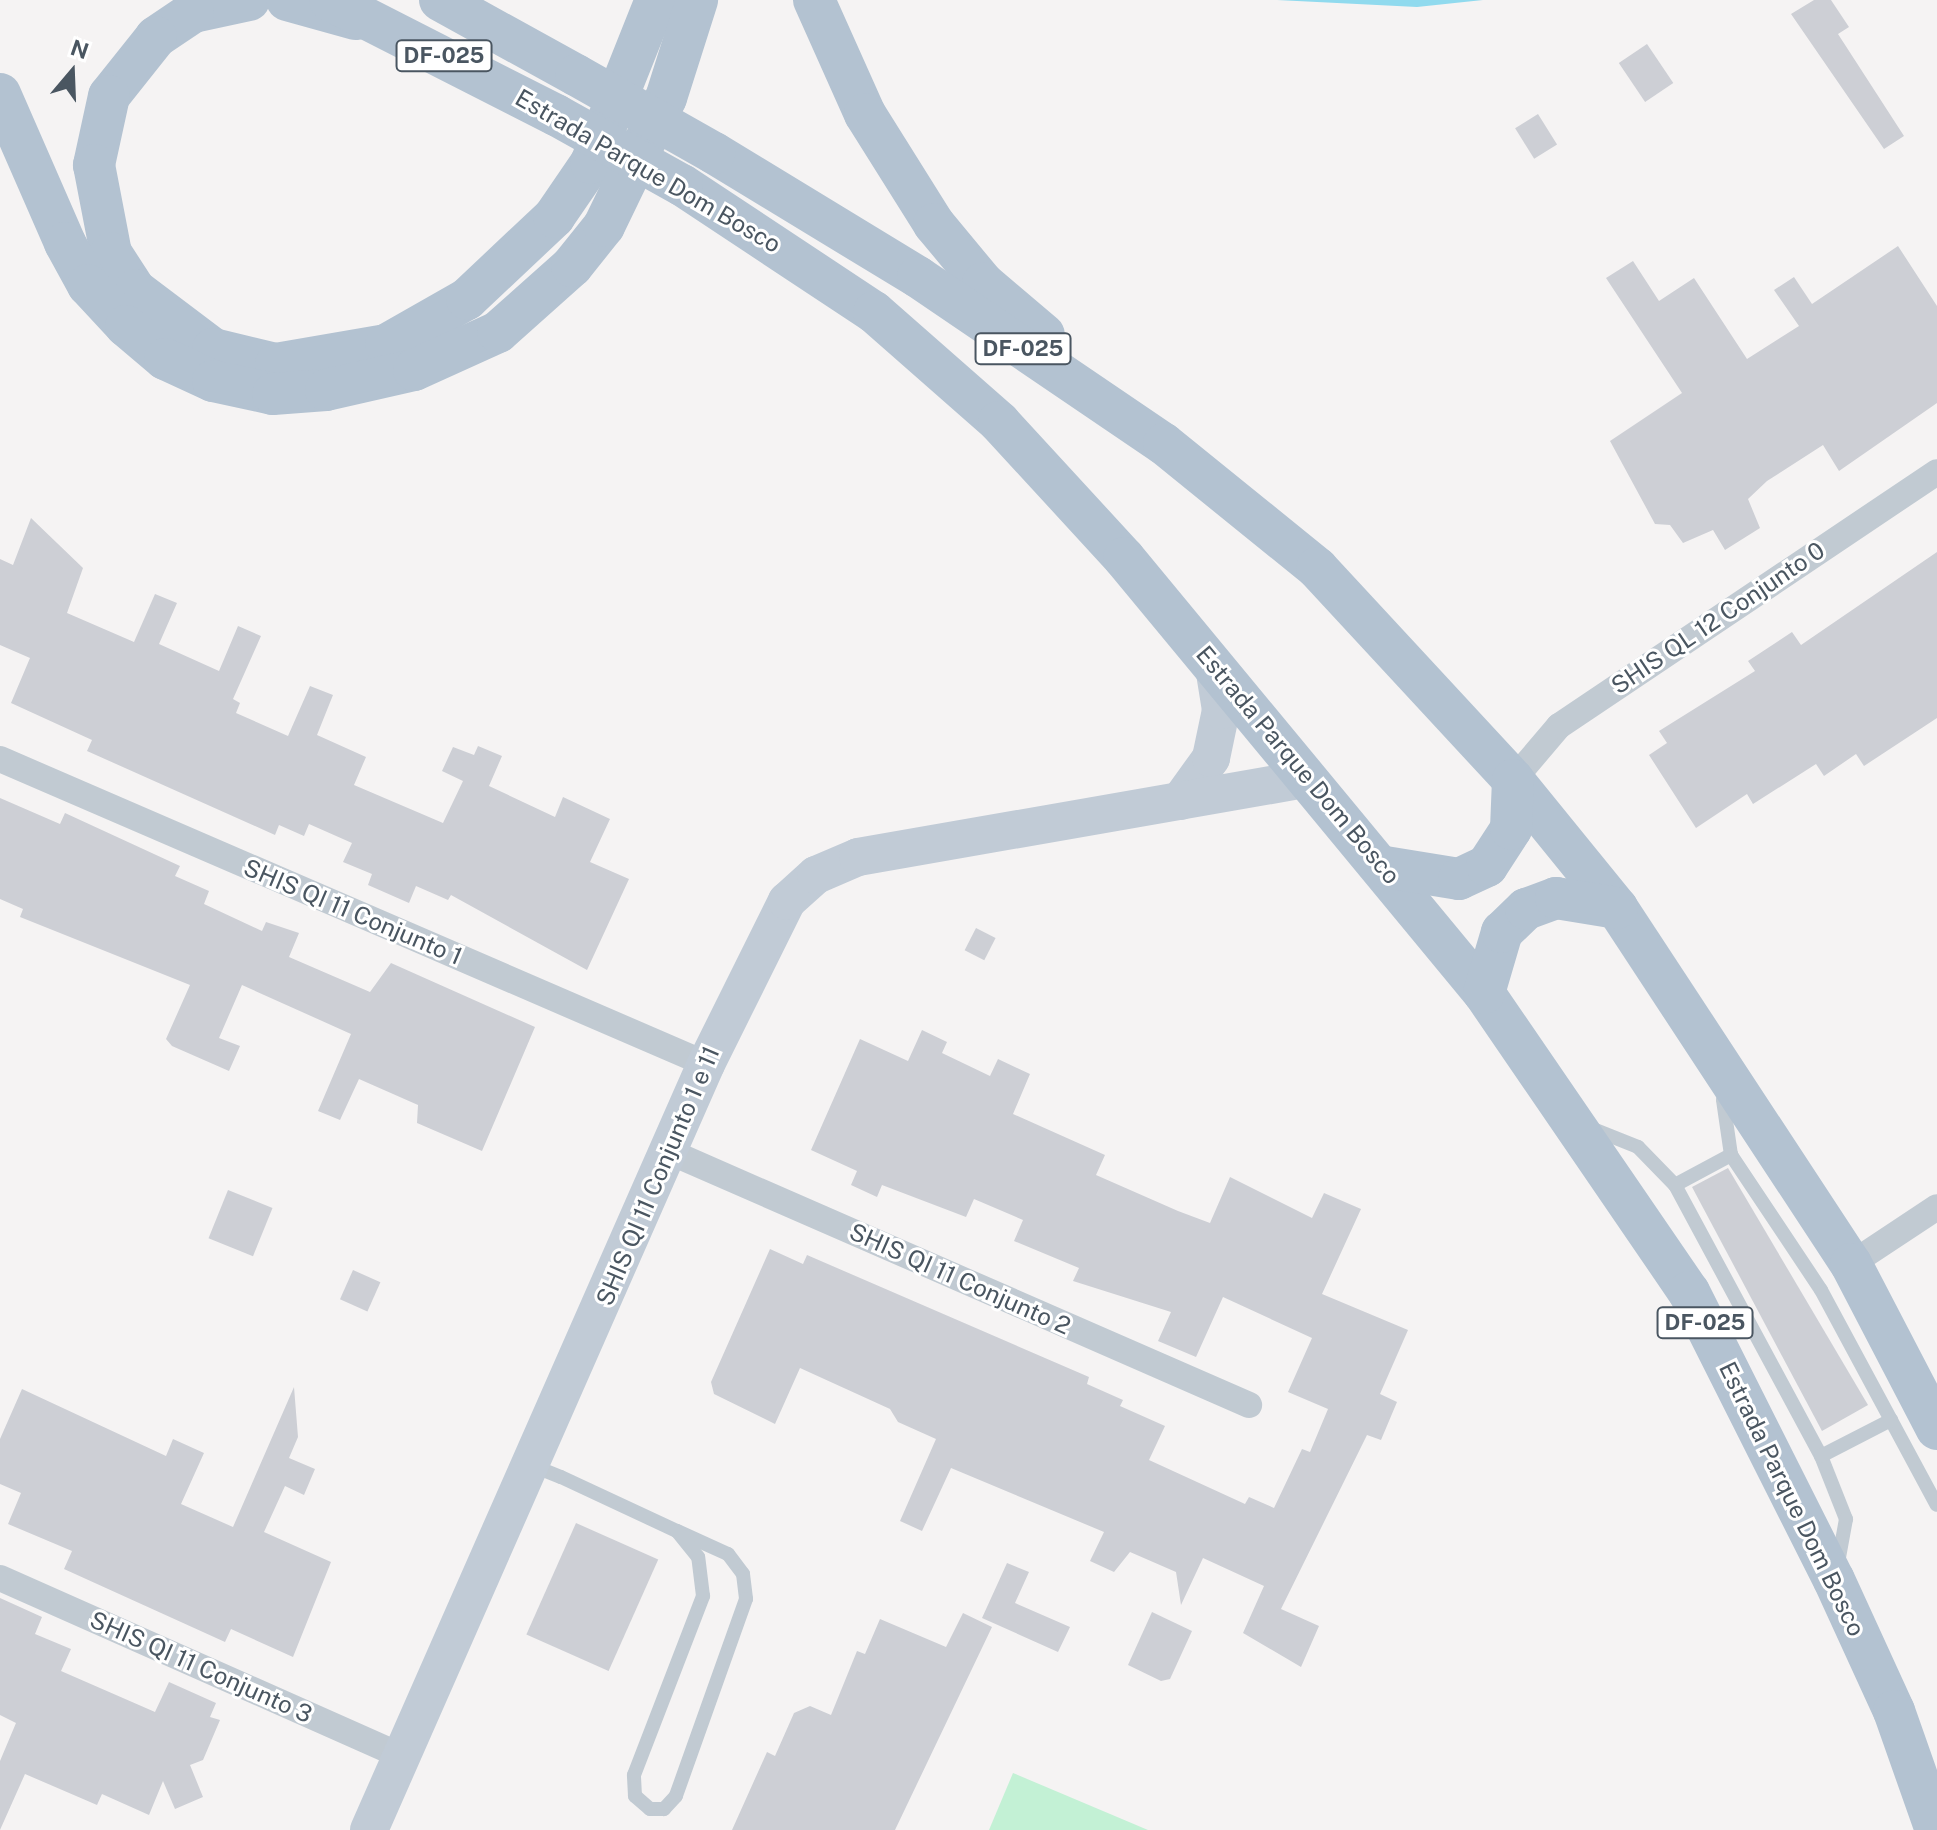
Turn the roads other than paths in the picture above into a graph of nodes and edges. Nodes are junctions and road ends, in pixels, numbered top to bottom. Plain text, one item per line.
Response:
1 (249, 0) edge
2 (287, 0) edge
3 (330, 0) edge
4 (440, 0) edge
5 (656, 0) edge
6 (697, 0) edge
7 (814, 0) edge
8 (394, 29) junction
9 (0, 94) edge
10 (1164, 444) junction
11 (1937, 472) edge
12 (1214, 667) junction
13 (0, 759) edge
14 (1307, 779) junction
15 (1513, 780) junction
16 (1180, 801) junction
17 (1385, 867) junction
18 (1617, 908) junction
19 (1484, 993) junction
20 (706, 1064) junction
21 (1736, 1080) junction
22 (1573, 1121) junction
23 (670, 1152) junction
24 (1731, 1155) junction
25 (1675, 1185) junction
26 (1937, 1207) edge
27 (1851, 1264) junction
28 (1249, 1405) dead end
29 (1891, 1420) junction
30 (1937, 1429) edge
31 (1821, 1456) junction
32 (531, 1465) junction
33 (1937, 1505) edge
34 (677, 1531) junction
35 (0, 1578) edge
36 (1834, 1580) junction
37 (402, 1756) junction
38 (369, 1830) edge
39 (1936, 1830) edge

1 - 5 main road
2 - 8 main road
3 - 8 main road, Estrada Parque Dom Bosco / DF-025
4 - 10 main road, Estrada Parque Dom Bosco / DF-025, bridge
6 - 9 main road
7 - 10 main road
8 - 12 main road, Estrada Parque Dom Bosco / DF-025, bridge
10 - 15 main road, Estrada Parque Dom Bosco / DF-025
11 - 15 street, SHIS QL 12 Conjunto 0
12 - 14 main road, Estrada Parque Dom Bosco / DF-025
12 - 16 street
13 - 20 street, SHIS QI 11 Conjunto 1
14 - 16 street, SHIS QI 11 Conjunto 1 e 11
14 - 17 main road, Estrada Parque Dom Bosco / DF-025
15 - 17 main road
15 - 18 main road, Estrada Parque Dom Bosco / DF-025
16 - 20 street, SHIS QI 11 Conjunto 1 e 11
17 - 19 main road, Estrada Parque Dom Bosco / DF-025
18 - 19 main road
18 - 21 main road, Estrada Parque Dom Bosco / DF-025
19 - 22 main road, Estrada Parque Dom Bosco / DF-025
20 - 23 street, SHIS QI 11 Conjunto 1 e 11
21 - 24 lane
21 - 27 main road, Estrada Parque Dom Bosco / DF-025
22 - 25 lane
22 - 36 main road, Estrada Parque Dom Bosco / DF-025
23 - 28 street, SHIS QI 11 Conjunto 2
23 - 32 street, SHIS QI 11 Conjunto 1 e 11
24 - 25 lane
24 - 29 lane
25 - 31 lane
26 - 27 street
27 - 30 main road, Estrada Parque Dom Bosco / DF-025
29 - 31 lane
29 - 33 lane
31 - 36 lane
32 - 34 lane
32 - 37 street, SHIS QI 11 Conjunto 1 e 11
34 - 34 lane
35 - 37 street, SHIS QI 11 Conjunto 3
36 - 39 main road, Estrada Parque Dom Bosco / DF-025
37 - 38 street, SHIS QI 11 Conjunto 1 e 11

